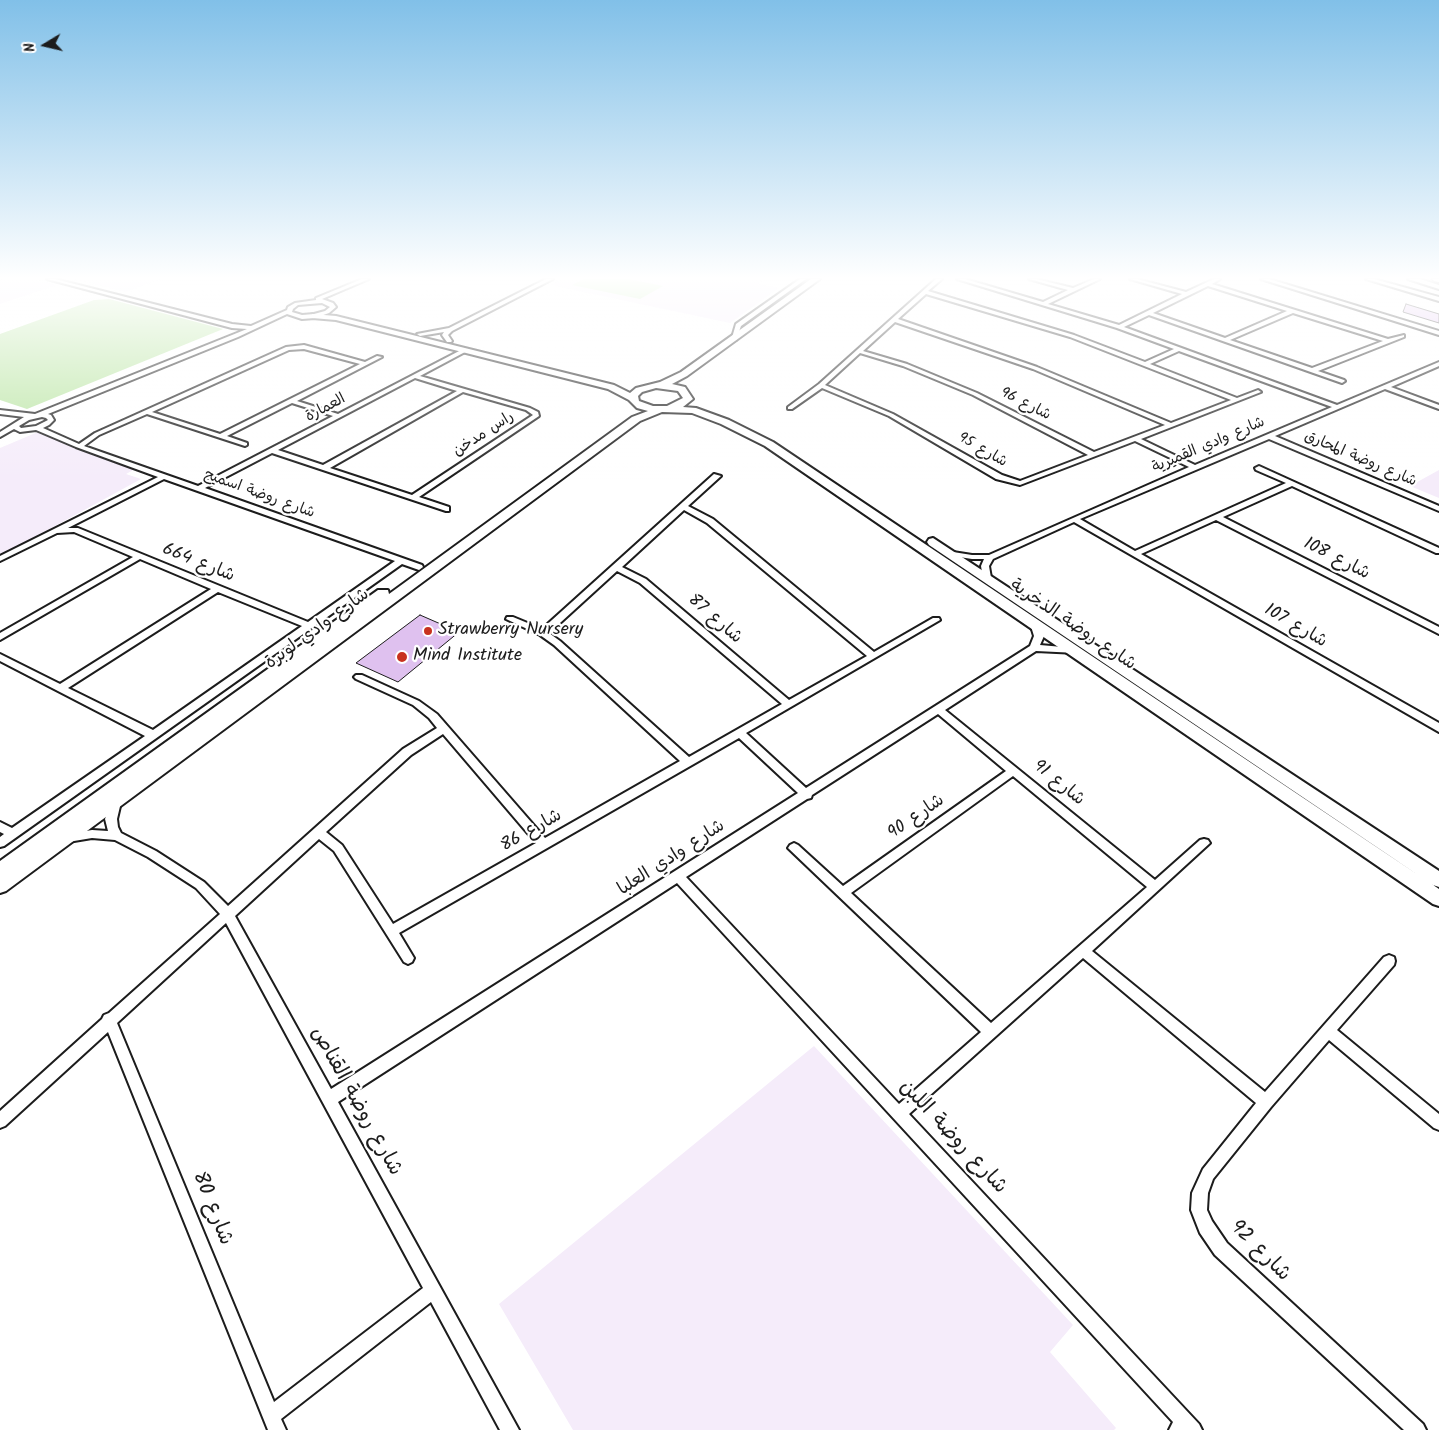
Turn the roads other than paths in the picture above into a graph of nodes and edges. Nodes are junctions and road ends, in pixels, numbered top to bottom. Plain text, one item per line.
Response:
1 (207, 346) edge
2 (208, 346) edge
3 (225, 346) edge
4 (443, 346) edge
5 (468, 346) edge
6 (725, 346) edge
7 (736, 346) edge
8 (864, 346) edge
9 (970, 346) edge
10 (1097, 346) edge
11 (1170, 346) edge
12 (1246, 346) edge
13 (1376, 346) edge
14 (1179, 349) junction
15 (463, 351) junction
16 (858, 351) junction
17 (379, 358) dead end
18 (1147, 363) junction
19 (366, 364) junction
20 (1439, 364) edge
21 (1314, 370) junction
22 (414, 376) junction
23 (1342, 380) dead end
24 (662, 385) junction
25 (650, 386) junction
26 (821, 386) junction
27 (1385, 387) junction
28 (461, 391) junction
29 (1258, 392) dead end
30 (96, 393) junction
31 (687, 396) junction
32 (1238, 400) junction
33 (79, 401) junction
34 (291, 401) junction
35 (634, 401) junction
36 (60, 407) junction
37 (1439, 407) edge
38 (790, 408) dead end
39 (1337, 408) junction
40 (666, 409) junction
41 (147, 412) junction
42 (0, 413) edge
43 (35, 416) junction
44 (339, 416) junction
45 (50, 420) junction
46 (16, 425) junction
47 (1171, 425) junction
48 (37, 428) junction
49 (25, 430) junction
50 (97, 434) junction
51 (65, 436) junction
52 (221, 436) junction
53 (1269, 436) junction
54 (0, 437) edge
55 (1136, 439) junction
56 (82, 444) junction
57 (245, 444) dead end
58 (91, 449) junction
59 (273, 451) junction
60 (1094, 455) junction
61 (1194, 467) junction
62 (324, 468) junction
63 (1259, 468) dead end
64 (164, 476) junction
65 (717, 476) dead end
66 (1292, 483) junction
67 (200, 488) junction
68 (412, 498) junction
69 (683, 506) junction
70 (1439, 509) edge
71 (446, 510) dead end
72 (1218, 518) junction
73 (1074, 519) junction
74 (75, 526) junction
75 (1439, 551) edge
76 (953, 554) junction
77 (1135, 554) junction
78 (990, 557) junction
79 (138, 558) junction
80 (0, 559) edge
81 (401, 561) junction
82 (419, 566) junction
83 (616, 567) junction
84 (987, 578) junction
85 (218, 590) junction
86 (510, 619) dead end
87 (936, 620) dead end
88 (1034, 622) junction
89 (309, 626) junction
90 (1439, 631) edge
91 (543, 633) junction
92 (0, 637) edge
93 (1034, 648) junction
94 (1075, 651) junction
95 (873, 656) junction
96 (0, 657) edge
97 (359, 677) dead end
98 (62, 687) junction
99 (788, 704) junction
100 (939, 710) junction
101 (444, 728) junction
102 (1439, 728) edge
103 (740, 733) junction
104 (152, 735) junction
105 (688, 762) junction
106 (1013, 771) junction
107 (807, 794) junction
108 (118, 799) junction
109 (0, 826) edge
110 (320, 832) junction
111 (12, 834) junction
112 (117, 836) junction
113 (64, 839) junction
114 (0, 843) edge
115 (1204, 843) dead end
116 (544, 845) junction
117 (794, 848) dead end
118 (0, 870) edge
119 (680, 877) junction
120 (1439, 880) edge
121 (0, 886) edge
122 (1154, 886) junction
123 (842, 893) junction
124 (1439, 899) edge
125 (227, 913) junction
126 (392, 931) junction
127 (1082, 951) junction
128 (408, 958) dead end
129 (1389, 961) dead end
130 (109, 1019) junction
131 (991, 1032) junction
132 (1329, 1032) junction
133 (329, 1099) junction
134 (1266, 1102) junction
135 (900, 1113) junction
136 (0, 1121) edge
137 (1439, 1123) edge
138 (434, 1290) junction
139 (274, 1423) edge
140 (1185, 1427) edge
141 (510, 1430) edge
142 (1417, 1430) edge

1 - 36 street
2 - 30 street
3 - 33 street
4 - 15 street
5 - 25 street
6 - 24 street
7 - 31 street
8 - 16 street
9 - 47 street
10 - 18 street
11 - 14 street
12 - 21 street
13 - 21 street
14 - 18 street
14 - 39 street
15 - 22 street, العمارة
15 - 35 street
16 - 26 street
16 - 60 street, شارع 96
17 - 19 street
18 - 32 street
19 - 34 street
19 - 41 street
20 - 27 street, شارع وادي القميرية
21 - 23 street
22 - 28 street, راس مدخن
22 - 44 street, العمارة
24 - 25 street
24 - 31 street, شارع روضة الذخرية
25 - 35 street, شارع وادي لوبرة
26 - 38 street
26 - 60 street, شارع 95
27 - 37 street
27 - 39 street, شارع وادي القميرية
28 - 62 street
28 - 68 street, راس مدخن
29 - 32 street, شارع 95
30 - 33 street
30 - 36 street
31 - 40 street, شارع وادي لوبرة
31 - 76 street, شارع روضة الذخرية
32 - 47 street, شارع 95
33 - 45 street
34 - 44 street
34 - 52 street
35 - 40 street, شارع روضة الذخرية
35 - 82 street, شارع وادي لوبرة
36 - 43 street
39 - 53 street, شارع وادي القميرية
40 - 88 street, شارع روضة الذخرية
40 - 108 street, شارع وادي لوبرة
41 - 50 street
41 - 52 street
42 - 43 street
42 - 46 street
43 - 45 street
43 - 46 street
44 - 59 street, العمارة
45 - 48 street
45 - 51 street, شارع روضة اسميح
46 - 49 street
46 - 54 street
47 - 55 street, شارع 95
48 - 49 street
48 - 58 street, شارع روضة اسميح
49 - 54 street
50 - 51 street
50 - 56 street
51 - 56 street, شارع روضة اسميح
52 - 57 street
53 - 61 street, شارع وادي القميرية
53 - 70 street, شارع روضة المحارق
55 - 60 street, شارع 95
55 - 61 street
56 - 58 street, شارع روضة اسميح
58 - 64 street, شارع روضة اسميح
59 - 62 street
59 - 67 street, العمارة
61 - 73 street, شارع وادي القميرية
62 - 68 street
63 - 66 street
64 - 67 street, شارع روضة اسميح
64 - 74 street
65 - 69 street
66 - 72 street
66 - 75 street
67 - 81 street, شارع روضة اسميح
68 - 71 street
69 - 83 street
69 - 95 street
72 - 77 street
72 - 90 street, شارع 108
73 - 77 street, شارع 107
73 - 78 street, شارع وادي القميرية
74 - 79 street, شارع 664
74 - 80 street, شارع 664
76 - 78 street, شارع وادي القميرية
76 - 84 street, شارع روضة الذخرية
77 - 102 street, شارع 107
78 - 84 street
79 - 85 street, شارع 664
79 - 92 street
81 - 82 street, شارع روضة اسميح
81 - 89 street, شارع وادي لوبرة
82 - 118 street, شارع وادي لوبرة
83 - 91 street
83 - 99 street, شارع 87
84 - 120 street, شارع روضة الذخرية
85 - 89 street, شارع 664
85 - 98 street
86 - 91 street
87 - 95 street, شارع 86
88 - 93 street
88 - 94 street, شارع روضة الذخرية
89 - 104 street, شارع وادي لوبرة
91 - 105 street
93 - 94 street
93 - 100 street, شارع وادي العلبا
94 - 124 street, شارع روضة الذخرية
95 - 99 street, شارع 86
96 - 98 street
97 - 101 street
98 - 104 street
99 - 103 street, شارع 86
100 - 106 street, شارع 91
100 - 107 street, شارع وادي العلبا
101 - 110 street
101 - 116 street
103 - 105 street, شارع 86
103 - 107 street
104 - 111 street, شارع وادي لوبرة
105 - 116 street, شارع 86
106 - 122 street, شارع 91
106 - 123 street, شارع 90
107 - 119 street, شارع وادي العلبا
108 - 112 street
108 - 113 street, شارع وادي لوبرة
109 - 111 street
110 - 125 street
110 - 126 street
111 - 114 street, شارع وادي لوبرة
112 - 113 street, شارع روضة القناص
112 - 125 street, شارع روضة القناص
113 - 121 street, شارع وادي لوبرة
115 - 122 street
116 - 126 street, شارع 86
117 - 123 street
119 - 133 street, شارع وادي العلبا
119 - 135 street, شارع روضة اللبن
122 - 127 street
123 - 131 street
125 - 130 street
125 - 133 street, شارع روضة القناص
126 - 128 street
127 - 131 street
127 - 134 street
129 - 132 street, شارع 92
130 - 136 street
130 - 139 street, شارع 80
131 - 135 street
132 - 134 street, شارع 92
132 - 137 street
133 - 138 street, شارع روضة القناص
134 - 142 street, شارع 92
135 - 140 street, شارع روضة اللبن
138 - 139 street, شارع 80
138 - 141 street, شارع روضة القناص

